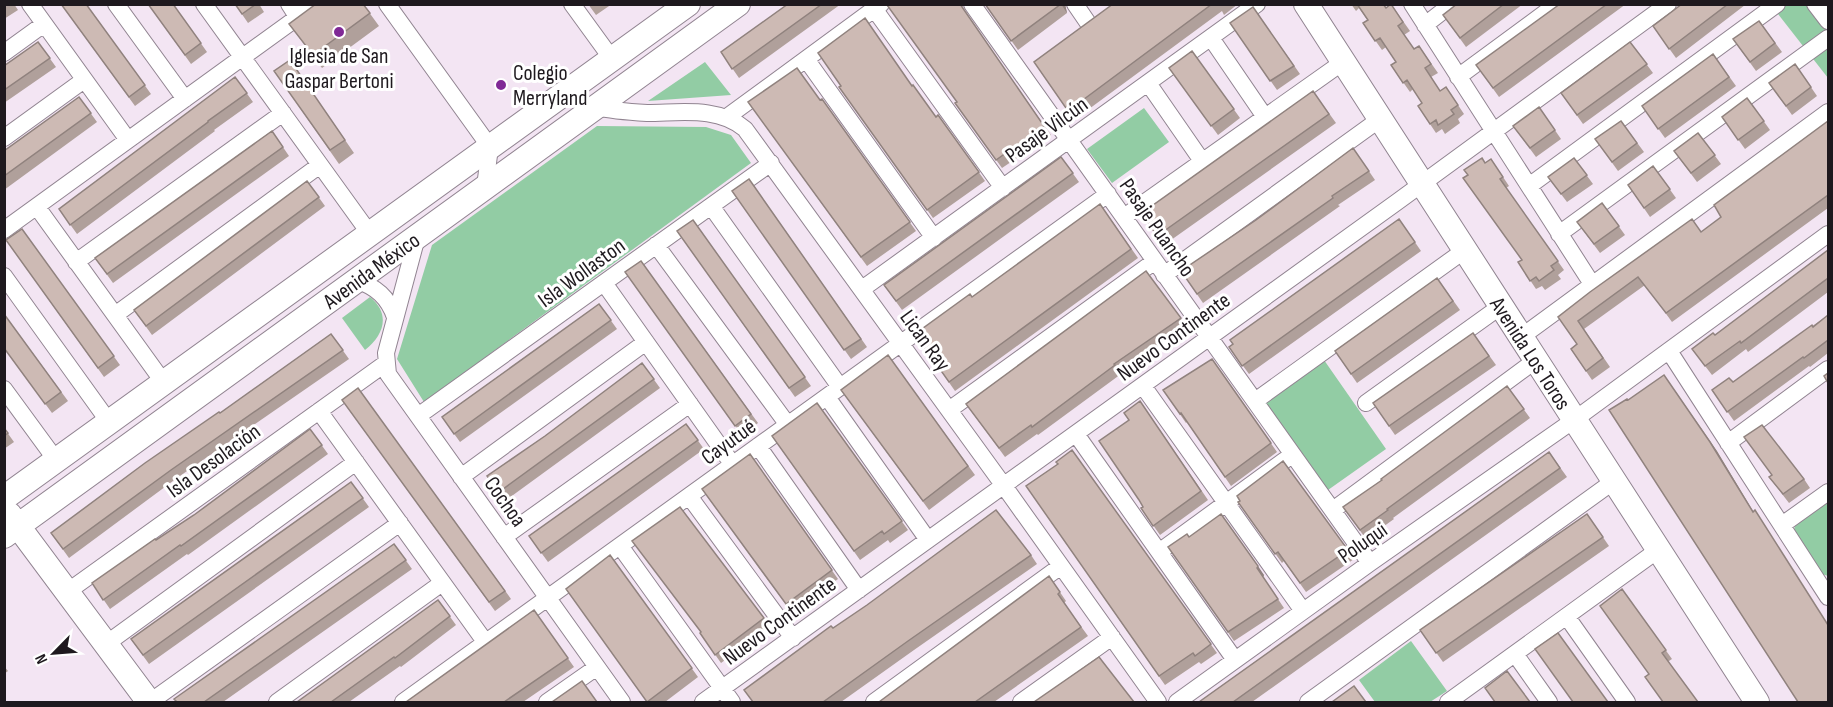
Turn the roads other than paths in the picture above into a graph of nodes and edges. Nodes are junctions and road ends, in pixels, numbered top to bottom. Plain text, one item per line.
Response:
1 (30, 4) edge
2 (116, 4) edge
3 (204, 4) edge
4 (316, 4) edge
5 (387, 4) edge
6 (572, 4) edge
7 (738, 4) edge
8 (972, 4) edge
9 (1075, 4) edge
10 (1257, 4) edge
11 (1306, 4) edge
12 (1412, 4) edge
13 (1452, 4) edge
14 (1557, 4) edge
15 (1668, 4) edge
16 (1777, 4) edge
17 (1815, 4) edge
18 (678, 7) edge
19 (878, 7) edge
20 (293, 11) edge
21 (1106, 11) edge
22 (1828, 21) edge
23 (44, 24) junction
24 (1425, 25) junction
25 (1211, 38) junction
26 (1828, 38) edge
27 (4, 53) edge
28 (242, 58) junction
29 (806, 59) junction
30 (612, 60) junction
31 (1343, 62) junction
32 (1458, 77) junction
33 (84, 80) junction
34 (1148, 83) junction
35 (185, 99) junction
36 (596, 107) junction
37 (1828, 112) edge
38 (283, 113) junction
39 (726, 117) junction
40 (1265, 117) junction
41 (1380, 119) junction
42 (1493, 132) junction
43 (4, 138) edge
44 (1070, 139) junction
45 (128, 140) junction
46 (490, 147) junction
47 (1202, 161) junction
48 (771, 164) junction
49 (320, 165) junction
50 (1422, 184) junction
51 (1529, 186) junction
52 (485, 187) junction
53 (1003, 188) junction
54 (1108, 194) junction
55 (711, 206) junction
56 (37, 207) junction
57 (1124, 217) junction
58 (4, 230) edge
59 (370, 234) junction
60 (1560, 234) junction
61 (1828, 234) edge
62 (417, 237) junction
63 (934, 238) junction
64 (656, 245) junction
65 (1465, 250) junction
66 (76, 262) junction
67 (1160, 268) junction
68 (4, 276) edge
69 (356, 280) junction
70 (604, 283) junction
71 (1592, 284) junction
72 (862, 290) junction
73 (1501, 306) junction
74 (264, 310) junction
75 (115, 315) junction
76 (396, 317) junction
77 (280, 337) junction
78 (1521, 337) junction
79 (1209, 338) junction
80 (646, 342) junction
81 (901, 343) junction
82 (1668, 351) junction
83 (1536, 360) junction
84 (386, 363) junction
85 (1828, 369) edge
86 (164, 383) junction
87 (1143, 386) junction
88 (4, 389) edge
89 (834, 392) junction
90 (1255, 401) junction
91 (1366, 403) dead end
92 (690, 404) junction
93 (949, 410) junction
94 (319, 411) junction
95 (418, 416) junction
96 (1574, 420) junction
97 (109, 422) junction
98 (788, 425) junction
99 (1076, 434) junction
100 (1728, 442) junction
101 (758, 446) junction
102 (1293, 454) junction
103 (56, 460) junction
104 (356, 462) junction
105 (733, 465) junction
106 (461, 477) junction
107 (1614, 481) junction
108 (1004, 486) junction
109 (1828, 492) edge
110 (689, 496) junction
111 (4, 498) edge
112 (1226, 503) junction
113 (1333, 510) junction
114 (9, 523) edge
115 (400, 523) junction
116 (1782, 525) junction
117 (504, 537) junction
118 (928, 540) junction
119 (620, 546) junction
120 (1658, 550) junction
121 (1159, 552) junction
122 (1370, 563) junction
123 (1061, 566) junction
124 (442, 583) junction
125 (1826, 589) edge
126 (859, 590) junction
127 (67, 592) junction
128 (548, 598) junction
129 (1303, 611) junction
130 (1567, 617) junction
131 (1112, 637) junction
132 (793, 638) junction
133 (486, 643) junction
134 (106, 644) junction
135 (1515, 654) junction
136 (1235, 660) junction
137 (597, 667) junction
138 (727, 696) edge
139 (1459, 699) edge
140 (150, 702) edge
141 (277, 702) edge
142 (403, 702) edge
143 (547, 702) edge
144 (622, 702) edge
145 (703, 702) edge
146 (874, 702) edge
147 (1021, 702) edge
148 (1158, 702) edge
149 (1177, 702) edge
150 (1308, 702) edge
151 (1549, 702) edge
152 (1627, 702) edge
153 (1757, 702) edge

1 - 23 street
2 - 35 street
3 - 28 street
4 - 20 street
5 - 46 street
6 - 30 street
7 - 36 street, Avenida México
8 - 44 street, Pasaje Puancho
9 - 21 street
10 - 25 street, Pasaje Vilcún
11 - 31 street, Avenida Los Toros
12 - 24 street
13 - 24 street
14 - 32 street
15 - 42 street, Nuevo Continente
16 - 51 street
17 - 22 street
18 - 30 street, Avenida México
19 - 29 street
19 - 53 street
20 - 28 street
23 - 27 street
23 - 33 street
24 - 32 street
25 - 34 street, Pasaje Vilcún
25 - 40 street
26 - 60 street
28 - 35 street
28 - 38 street
29 - 39 street
29 - 63 street
30 - 46 street, Avenida México
31 - 40 street
31 - 41 street, Avenida Los Toros
32 - 42 street
33 - 43 street
33 - 45 street
34 - 44 street, Pasaje Vilcún
34 - 47 street
35 - 45 street
36 - 39 street, Lican Ray
36 - 52 street, Avenida México
37 - 71 street
38 - 49 street
38 - 66 street
39 - 48 street, Lican Ray
40 - 47 street
41 - 50 street, Avenida Los Toros
41 - 67 street
42 - 50 street, Nuevo Continente
42 - 51 street
44 - 53 street, Pasaje Vilcún
44 - 54 street, Pasaje Puancho
45 - 56 street
46 - 52 street
46 - 59 street, Avenida México
47 - 57 street
48 - 55 street, Isla Wollaston
48 - 72 street, Lican Ray
49 - 59 street
49 - 75 street
50 - 65 street, Avenida Los Toros
50 - 79 street, Nuevo Continente
51 - 60 street
52 - 62 street, Avenida México
53 - 63 street, Pasaje Vilcún
54 - 57 street, Pasaje Puancho
54 - 81 street, Cayutué
55 - 64 street, Isla Wollaston
55 - 89 street
56 - 58 street
56 - 66 street
57 - 67 street, Pasaje Puancho
59 - 74 street, Avenida México
60 - 71 street
61 - 82 street, Poluqui
62 - 69 street, Avenida México
62 - 76 street
63 - 72 street, Pasaje Vilcún
64 - 70 street, Isla Wollaston
64 - 98 street
65 - 73 street, Avenida Los Toros
65 - 90 street
66 - 75 street
67 - 79 street, Pasaje Puancho
67 - 93 street
68 - 97 street
69 - 76 street
69 - 77 street, Avenida México
70 - 80 street
70 - 95 street, Isla Wollaston
71 - 78 street
72 - 81 street, Lican Ray
73 - 78 street, Avenida Los Toros
73 - 91 street
74 - 77 street
74 - 86 street, Avenida México
75 - 86 street
76 - 84 street
77 - 114 street, Avenida México
78 - 83 street, Avenida Los Toros
79 - 87 street, Nuevo Continente
79 - 90 street, Pasaje Puancho
80 - 92 street
80 - 106 street
81 - 89 street, Cayutué
81 - 93 street, Lican Ray
82 - 96 street, Poluqui
82 - 100 street
83 - 96 street, Avenida Los Toros
83 - 113 street
84 - 94 street, Isla Desolación
84 - 95 street, Cochoa
85 - 100 street
86 - 97 street, Avenida México
87 - 99 street, Nuevo Continente
87 - 112 street
88 - 103 street
89 - 98 street, Cayutué
89 - 118 street
90 - 102 street, Pasaje Puancho
92 - 105 street
92 - 117 street
93 - 108 street, Lican Ray
94 - 104 street
94 - 127 street, Isla Desolación
95 - 106 street, Cochoa
96 - 107 street, Avenida Los Toros
96 - 122 street, Poluqui
97 - 103 street, Avenida México
98 - 101 street, Cayutué
99 - 108 street, Nuevo Continente
99 - 121 street
100 - 116 street
101 - 105 street, Cayutué
101 - 126 street
102 - 112 street
102 - 113 street, Pasaje Puancho
103 - 111 street, Avenida México
104 - 115 street
104 - 134 street
105 - 110 street, Cayutué
106 - 117 street, Cochoa
107 - 120 street, Avenida Los Toros
107 - 150 street
108 - 118 street, Nuevo Continente
108 - 123 street, Lican Ray
109 - 116 street
110 - 119 street, Cayutué
110 - 132 street
112 - 121 street
112 - 129 street
113 - 122 street, Pasaje Puancho
114 - 127 street
115 - 124 street
115 - 140 street
116 - 125 street
117 - 128 street, Cochoa
118 - 126 street, Nuevo Continente
119 - 128 street, Cayutué
119 - 138 street
120 - 130 street
120 - 153 street, Avenida Los Toros
121 - 136 street
122 - 129 street, Poluqui
123 - 131 street, Lican Ray
123 - 146 street
124 - 133 street
124 - 141 street
126 - 132 street, Nuevo Continente
127 - 134 street
128 - 133 street, Cayutué
128 - 137 street, Cochoa
129 - 136 street, Poluqui
130 - 135 street
130 - 152 street
131 - 147 street
131 - 148 street, Lican Ray
132 - 138 street, Nuevo Continente
133 - 142 street, Cayutué
134 - 140 street
135 - 139 street
135 - 151 street
136 - 149 street, Poluqui
137 - 143 street
137 - 144 street, Cochoa
138 - 145 street, Nuevo Continente

